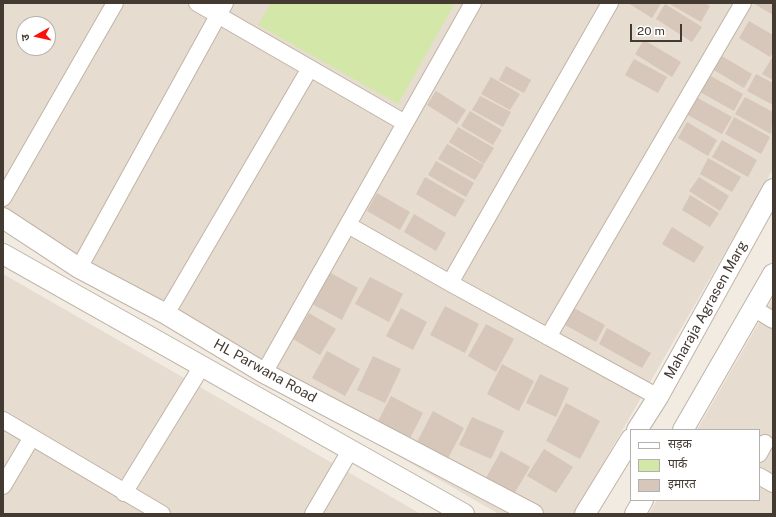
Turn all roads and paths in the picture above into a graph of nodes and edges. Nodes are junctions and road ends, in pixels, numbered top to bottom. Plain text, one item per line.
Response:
1 (115, 3) edge
2 (197, 3) edge
3 (473, 3) edge
4 (610, 3) edge
5 (743, 3) edge
6 (222, 9) edge
7 (310, 68) junction
8 (406, 123) junction
9 (773, 189) edge
10 (3, 198) edge
11 (3, 218) edge
12 (348, 225) junction
13 (3, 254) edge
14 (79, 268) junction
15 (773, 274) edge
16 (450, 283) junction
17 (753, 308) junction
18 (166, 314) junction
19 (773, 320) edge
20 (548, 337) junction
21 (202, 366) junction
22 (264, 373) junction
23 (658, 397) junction
24 (3, 420) edge
25 (638, 429) edge
26 (684, 429) edge
27 (32, 437) junction
28 (630, 441) edge
29 (351, 449) junction
30 (760, 477) edge
31 (773, 484) edge
32 (3, 486) edge
33 (124, 493) junction
34 (642, 501) edge
35 (162, 514) edge
36 (313, 514) edge
37 (464, 514) edge
38 (532, 514) edge
39 (585, 514) edge
40 (635, 514) edge

1 - 10 street
2 - 6 street
3 - 8 street
4 - 16 street
5 - 20 street
6 - 7 street
6 - 14 street
7 - 8 street
7 - 18 street
8 - 12 street
9 - 23 street, Maharaja Agrasen Marg
11 - 14 street, HL Parwana Road
12 - 16 street
12 - 22 street
13 - 21 street, HL Parwana Road
14 - 18 street, HL Parwana Road
15 - 17 street
16 - 20 street
17 - 19 street
17 - 26 street
18 - 22 street, HL Parwana Road
20 - 23 street
21 - 29 street, HL Parwana Road
21 - 33 street
22 - 38 street, HL Parwana Road
23 - 25 street, Maharaja Agrasen Marg
24 - 27 street
27 - 32 street
27 - 33 street
28 - 39 street
29 - 36 street
29 - 37 street, HL Parwana Road
30 - 31 street
33 - 35 street
34 - 40 street

